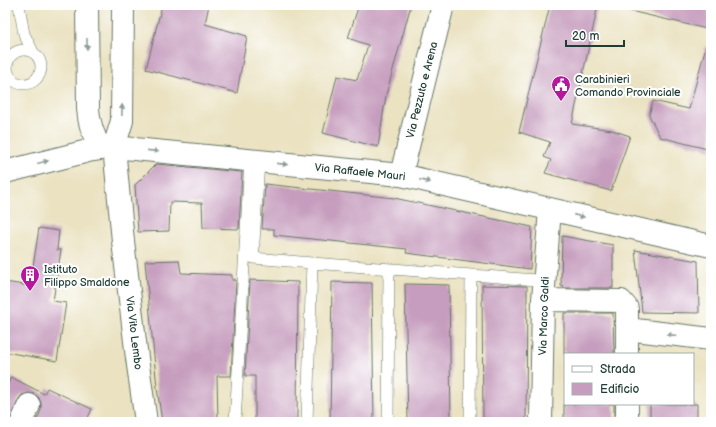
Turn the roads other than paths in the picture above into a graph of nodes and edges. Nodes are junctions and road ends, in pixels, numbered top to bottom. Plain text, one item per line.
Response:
1 (18, 5) edge
2 (87, 5) edge
3 (123, 5) edge
4 (443, 5) edge
5 (33, 52) dead end
6 (107, 148) junction
7 (255, 161) junction
8 (5, 172) edge
9 (401, 175) junction
10 (545, 208) junction
11 (708, 240) edge
12 (312, 263) junction
13 (389, 269) junction
14 (471, 275) junction
15 (540, 290) junction
16 (627, 330) junction
17 (711, 339) edge
18 (627, 353) edge
19 (627, 405) edge
20 (146, 422) edge
21 (235, 422) edge
22 (307, 422) edge
23 (388, 422) edge
24 (470, 422) edge
25 (531, 422) edge
26 (541, 422) edge
27 (627, 422) edge

1 - 5 lane
2 -> 6 street
6 -> 3 street
4 - 9 street, Via Pezzuto e Arena
6 -> 7 street, Via Raffaele Mauri
8 -> 6 street, Via Raffaele Mauri
6 - 20 street, Via Vito Lembo
7 -> 9 street, Via Raffaele Mauri
7 - 12 lane
7 - 21 lane
9 -> 10 street, Via Raffaele Mauri
10 -> 11 street, Via Raffaele Mauri
10 - 15 street, Via Marco Galdi
12 - 13 lane
12 - 22 lane
13 - 14 lane
13 - 23 lane
14 - 15 lane
14 - 24 lane
15 - 16 street
15 - 25 lane
15 - 26 street, Via Marco Galdi
17 -> 16 street
16 - 18 street
19 - 27 street

